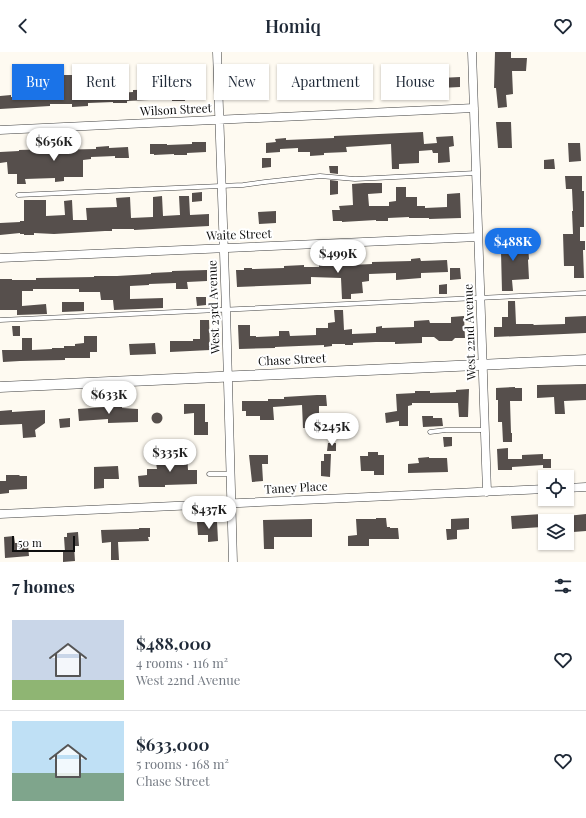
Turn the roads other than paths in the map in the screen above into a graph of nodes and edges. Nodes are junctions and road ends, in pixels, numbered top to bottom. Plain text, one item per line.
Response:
1 (217, 52) edge
2 (472, 52) edge
3 (474, 108) junction
4 (219, 120) junction
5 (0, 130) edge
6 (476, 173) junction
7 (221, 186) junction
8 (18, 195) dead end
9 (478, 237) junction
10 (223, 247) junction
11 (0, 258) edge
12 (586, 293) edge
13 (481, 298) junction
14 (226, 310) junction
15 (0, 320) edge
16 (586, 360) edge
17 (483, 365) junction
18 (228, 376) junction
19 (0, 387) edge
20 (485, 430) junction
21 (430, 432) dead end
22 (209, 474) dead end
23 (230, 474) junction
24 (586, 487) edge
25 (574, 488) edge
26 (538, 489) edge
27 (487, 492) junction
28 (231, 503) junction
29 (0, 514) edge
30 (233, 562) edge

1 - 4 street, West 23rd Avenue
2 - 3 street, West 22nd Avenue
3 - 4 street, Wilson Street
3 - 6 street, West 22nd Avenue
4 - 5 street, Wilson Street
4 - 7 street, West 23rd Avenue
6 - 7 lane
6 - 9 street, West 22nd Avenue
7 - 8 lane
7 - 10 street, West 23rd Avenue
9 - 10 street, Waite Street
9 - 13 street, West 22nd Avenue
10 - 11 street, Waite Street
10 - 14 street, West 23rd Avenue
12 - 13 lane
13 - 14 lane
13 - 17 street, West 22nd Avenue
14 - 15 lane
14 - 18 street, West 23rd Avenue
16 - 17 street, Chase Street
17 - 18 street, Chase Street
17 - 20 street, West 22nd Avenue
18 - 19 street, Chase Street
18 - 23 street, West 23rd Avenue
20 - 21 lane
20 - 27 street, West 22nd Avenue
22 - 23 lane
23 - 28 street, West 23rd Avenue
24 - 25 street
26 - 27 street, Taney Place
27 - 28 street, Taney Place
28 - 29 street, Taney Place
28 - 30 street, West 23rd Avenue

